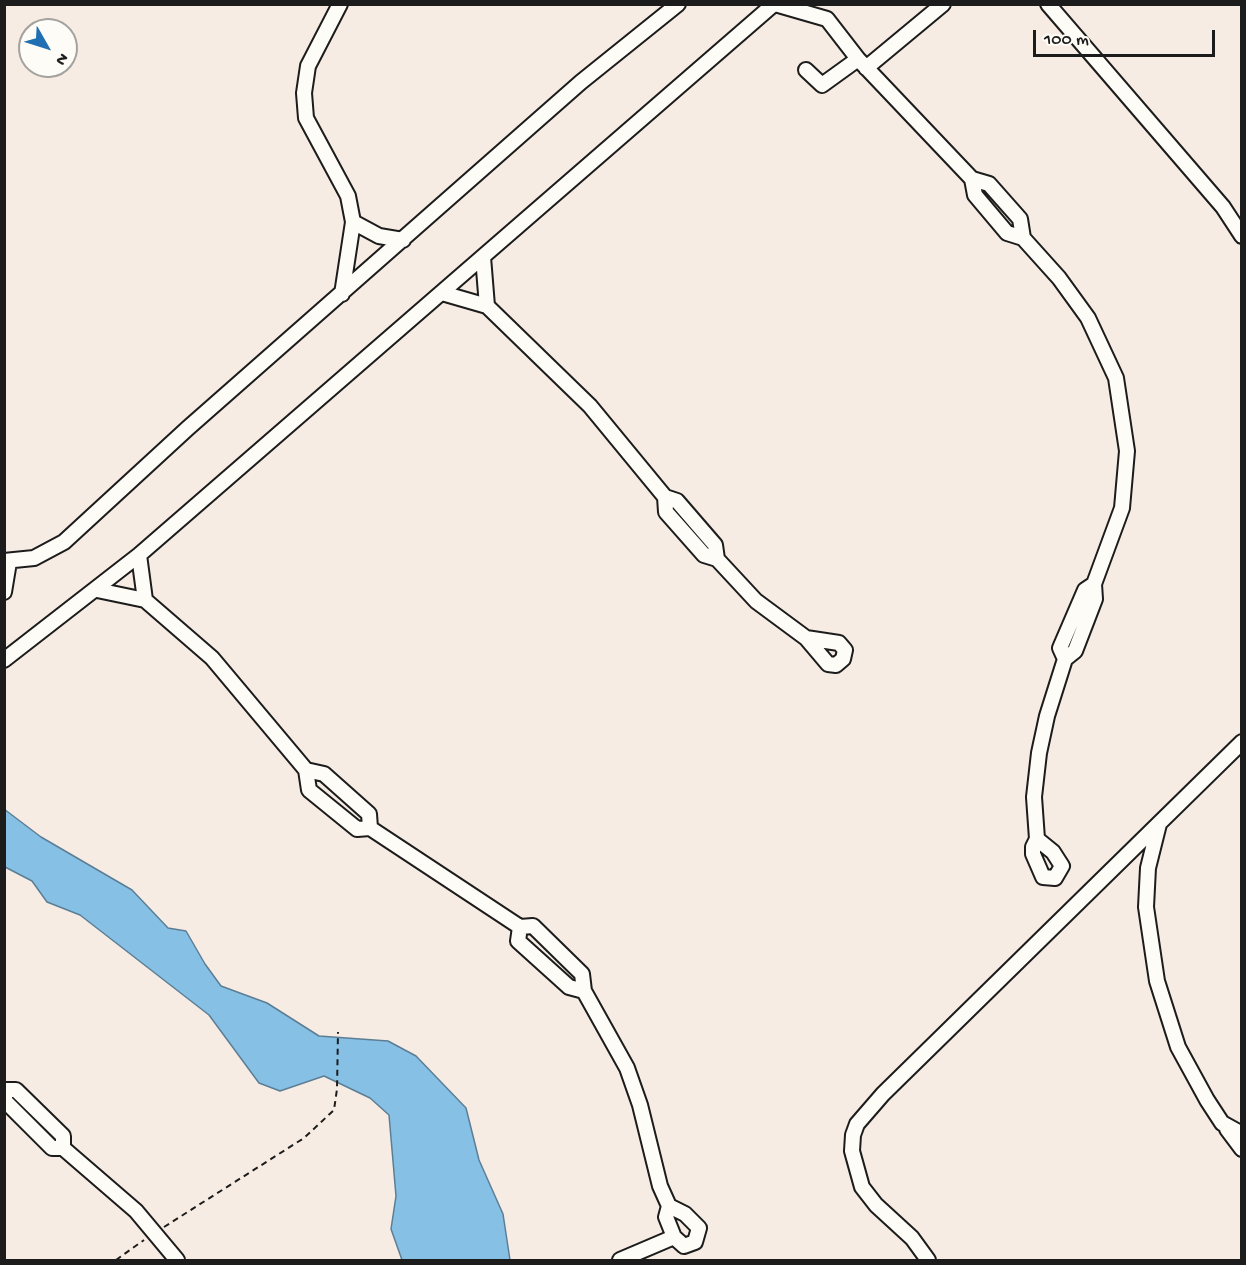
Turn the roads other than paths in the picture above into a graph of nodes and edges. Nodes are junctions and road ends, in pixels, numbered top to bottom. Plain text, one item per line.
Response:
1 (340, 4) edge
2 (678, 4) edge
3 (774, 4) edge
4 (827, 4) edge
5 (943, 4) edge
6 (1048, 4) edge
7 (827, 19) junction
8 (862, 63) junction
9 (806, 70) dead end
10 (353, 222) junction
11 (1242, 237) edge
12 (403, 240) junction
13 (483, 257) junction
14 (442, 293) junction
15 (342, 294) junction
16 (488, 306) junction
17 (139, 555) junction
18 (7, 561) edge
19 (97, 590) junction
20 (4, 592) edge
21 (145, 600) junction
22 (806, 638) dead end
23 (4, 660) edge
24 (1242, 742) edge
25 (306, 770) junction
26 (1160, 822) junction
27 (370, 828) junction
28 (1037, 839) dead end
29 (520, 927) junction
30 (584, 991) junction
31 (5, 1090) edge
32 (1222, 1123) junction
33 (1242, 1134) edge
34 (1242, 1149) edge
35 (669, 1206) junction
36 (674, 1237) junction
37 (177, 1260) edge
38 (620, 1260) edge
39 (928, 1260) edge

1 - 10 street
2 - 12 street
3 - 7 street
3 - 13 street
4 - 7 street
5 - 8 street
6 - 11 street
7 - 8 street
8 - 9 street
8 - 28 street
10 - 12 street
10 - 15 street
12 - 15 street
13 - 14 street
13 - 16 street
14 - 16 street
14 - 17 street
15 - 18 street
16 - 22 street
17 - 19 street
17 - 21 street
18 - 20 street
19 - 21 street
19 - 23 street
21 - 25 street
24 - 26 street
25 - 27 street
25 - 27 street
26 - 32 street
26 - 39 street
27 - 29 street
29 - 30 street
29 - 30 street
30 - 35 street
31 - 37 street
32 - 33 street
32 - 34 street
35 - 36 street
35 - 36 street
36 - 38 street

